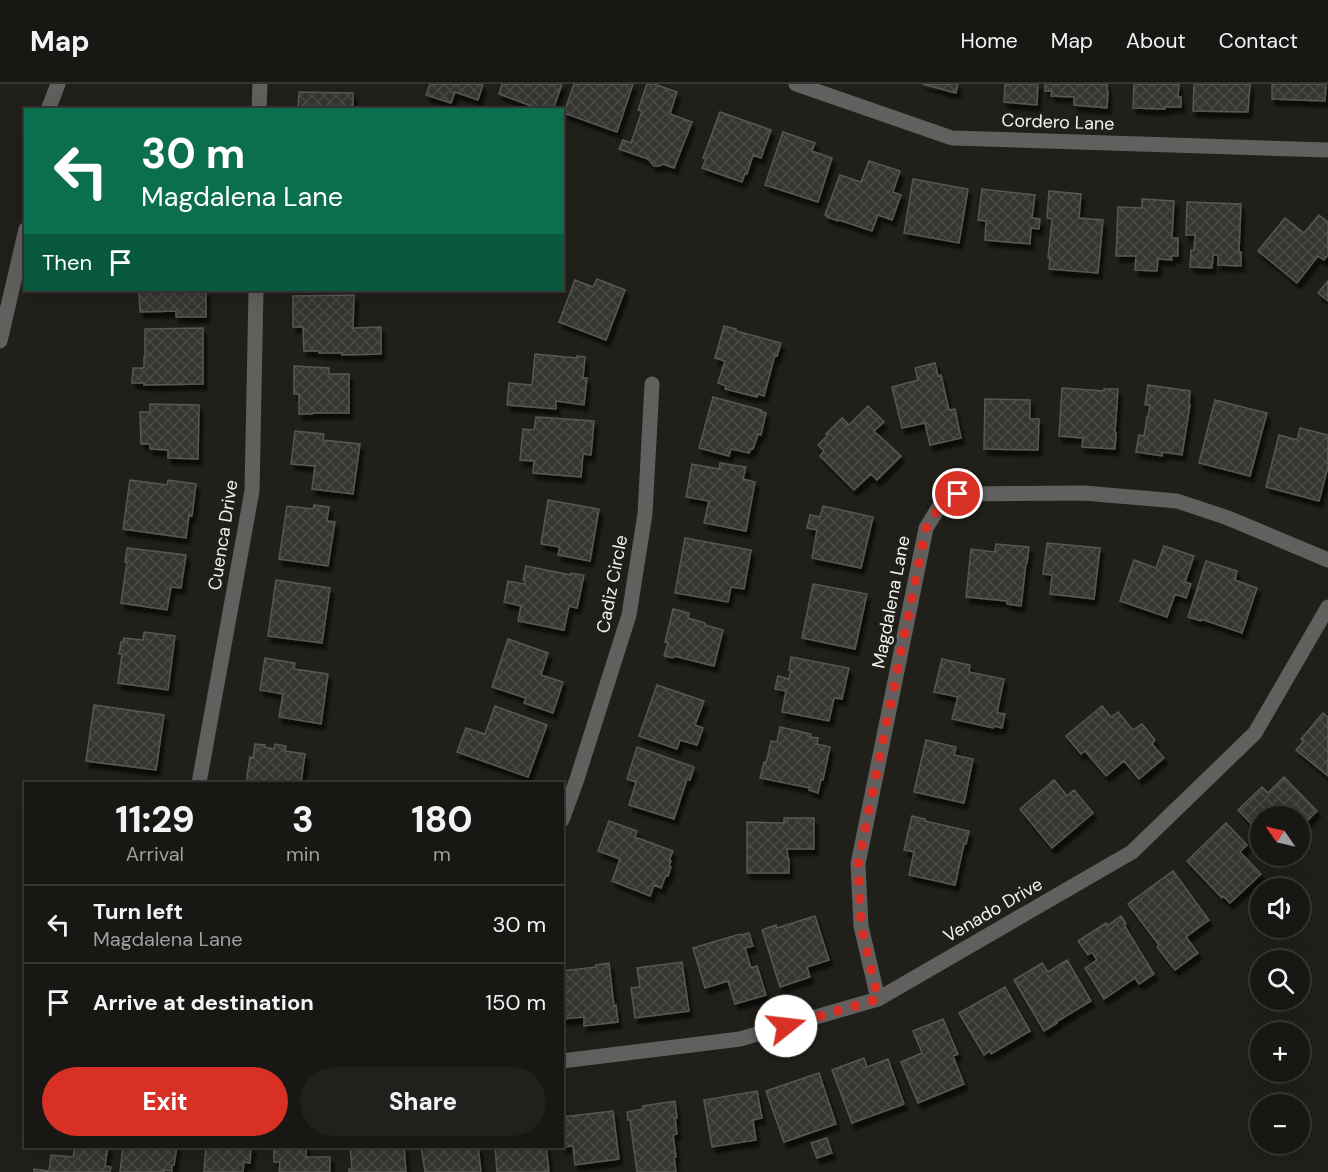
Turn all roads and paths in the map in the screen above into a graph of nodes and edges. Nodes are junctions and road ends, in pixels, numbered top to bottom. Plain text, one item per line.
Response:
1 (58, 84) edge
2 (260, 84) edge
3 (796, 84) edge
4 (49, 108) edge
5 (259, 108) edge
6 (1328, 150) edge
7 (24, 238) edge
8 (256, 291) edge
9 (0, 341) edge
10 (652, 384) dead end
11 (1328, 560) edge
12 (1328, 607) edge
13 (199, 782) edge
14 (564, 815) edge
15 (878, 999) junction
16 (564, 1061) edge

1 - 4 street
2 - 5 street
3 - 6 street, Cordero Lane
7 - 9 street
8 - 13 street, Cuenca Drive
10 - 14 street, Cadiz Circle
11 - 15 street, Magdalena Lane
12 - 15 street, Venado Drive
15 - 16 street, Venado Drive

